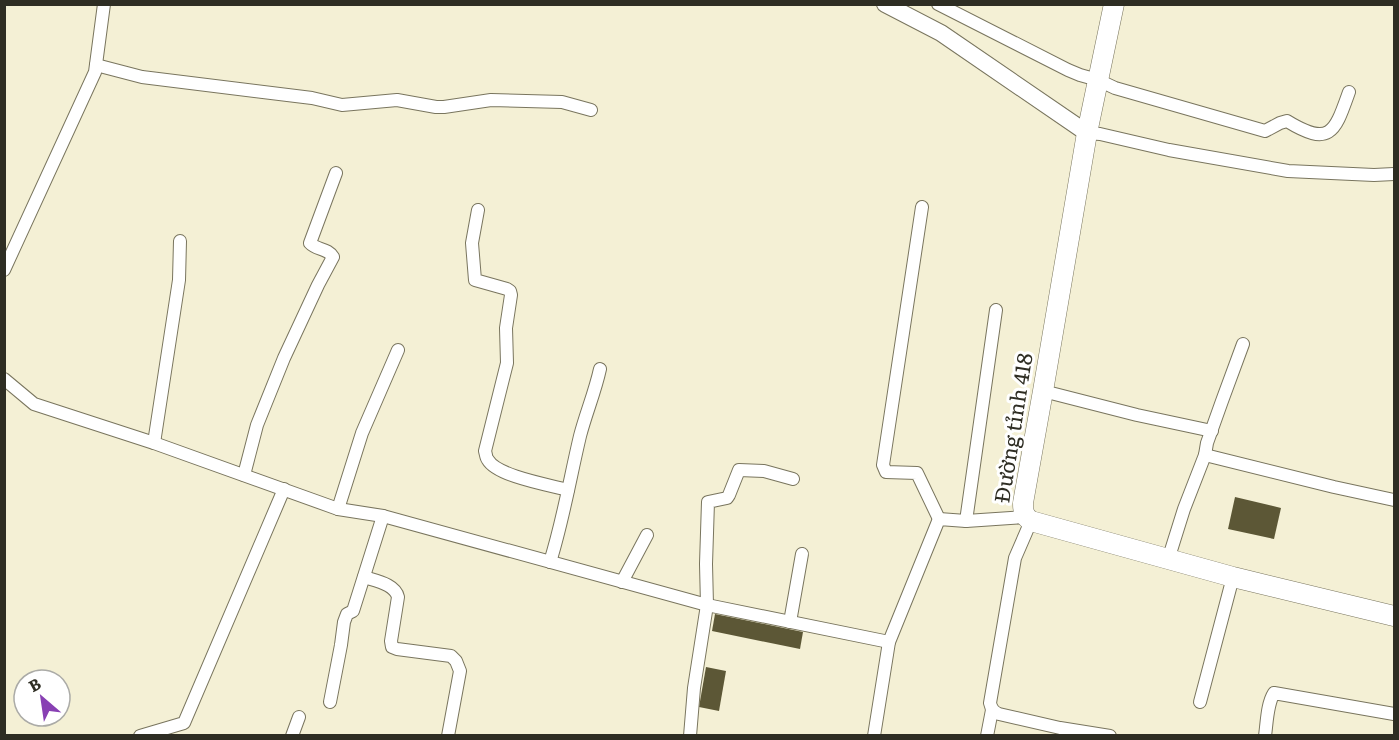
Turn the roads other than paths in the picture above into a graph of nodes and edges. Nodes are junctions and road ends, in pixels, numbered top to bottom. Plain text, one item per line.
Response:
1 (104, 4) edge
2 (885, 4) edge
3 (938, 4) edge
4 (1114, 4) edge
5 (96, 65) junction
6 (1098, 80) junction
7 (1349, 92) dead end
8 (591, 110) dead end
9 (1087, 133) junction
10 (336, 173) dead end
11 (1395, 174) edge
12 (922, 207) dead end
13 (478, 210) dead end
14 (180, 241) dead end
15 (4, 270) edge
16 (996, 310) dead end
17 (1243, 344) dead end
18 (398, 350) dead end
19 (600, 369) dead end
20 (4, 379) edge
21 (1043, 391) junction
22 (1212, 431) junction
23 (154, 443) junction
24 (1205, 455) junction
25 (244, 475) junction
26 (793, 479) dead end
27 (284, 489) junction
28 (568, 490) junction
29 (1395, 500) edge
30 (338, 509) junction
31 (383, 516) junction
32 (939, 519) junction
33 (1028, 519) junction
34 (966, 521) junction
35 (647, 535) dead end
36 (801, 554) dead end
37 (1168, 560) junction
38 (550, 562) junction
39 (364, 577) junction
40 (1233, 577) junction
41 (622, 582) junction
42 (707, 605) junction
43 (1395, 616) edge
44 (790, 622) junction
45 (889, 642) junction
46 (330, 702) dead end
47 (1200, 702) dead end
48 (992, 710) junction
49 (1395, 714) edge
50 (299, 717) dead end
51 (184, 723) junction
52 (140, 735) edge
53 (178, 735) edge
54 (292, 735) edge
55 (448, 735) edge
56 (690, 735) edge
57 (874, 735) edge
58 (987, 735) edge
59 (1110, 735) edge
60 (1265, 735) edge

1 - 5 street
2 - 9 main road
3 - 6 street
4 - 6 main road, Đường tỉnh 418
5 - 8 street
5 - 15 street
6 - 7 street
6 - 9 main road, Đường tỉnh 418
9 - 11 street
9 - 21 main road, Đường tỉnh 418
10 - 25 street
12 - 32 street
13 - 28 street
14 - 23 street
16 - 34 street
17 - 22 street
18 - 30 street
19 - 28 street
20 - 23 street
21 - 22 street
21 - 33 main road, Đường tỉnh 418
22 - 24 street
23 - 25 street
24 - 29 street
24 - 37 street
25 - 27 street
26 - 42 street
27 - 30 street
27 - 51 street
28 - 38 street
30 - 31 street
31 - 38 street
31 - 39 street
32 - 34 street
32 - 45 street
33 - 34 street
33 - 37 main road, Đường tỉnh 418
33 - 48 street
35 - 41 street
36 - 44 street
37 - 40 main road, Đường tỉnh 418
38 - 41 street
39 - 46 street
39 - 55 street
40 - 43 main road, Đường tỉnh 418
40 - 47 street
41 - 42 street
42 - 44 street
42 - 56 street
44 - 45 street
45 - 57 street
48 - 58 street
48 - 59 street
49 - 60 street
50 - 54 street
51 - 52 street
51 - 53 street

